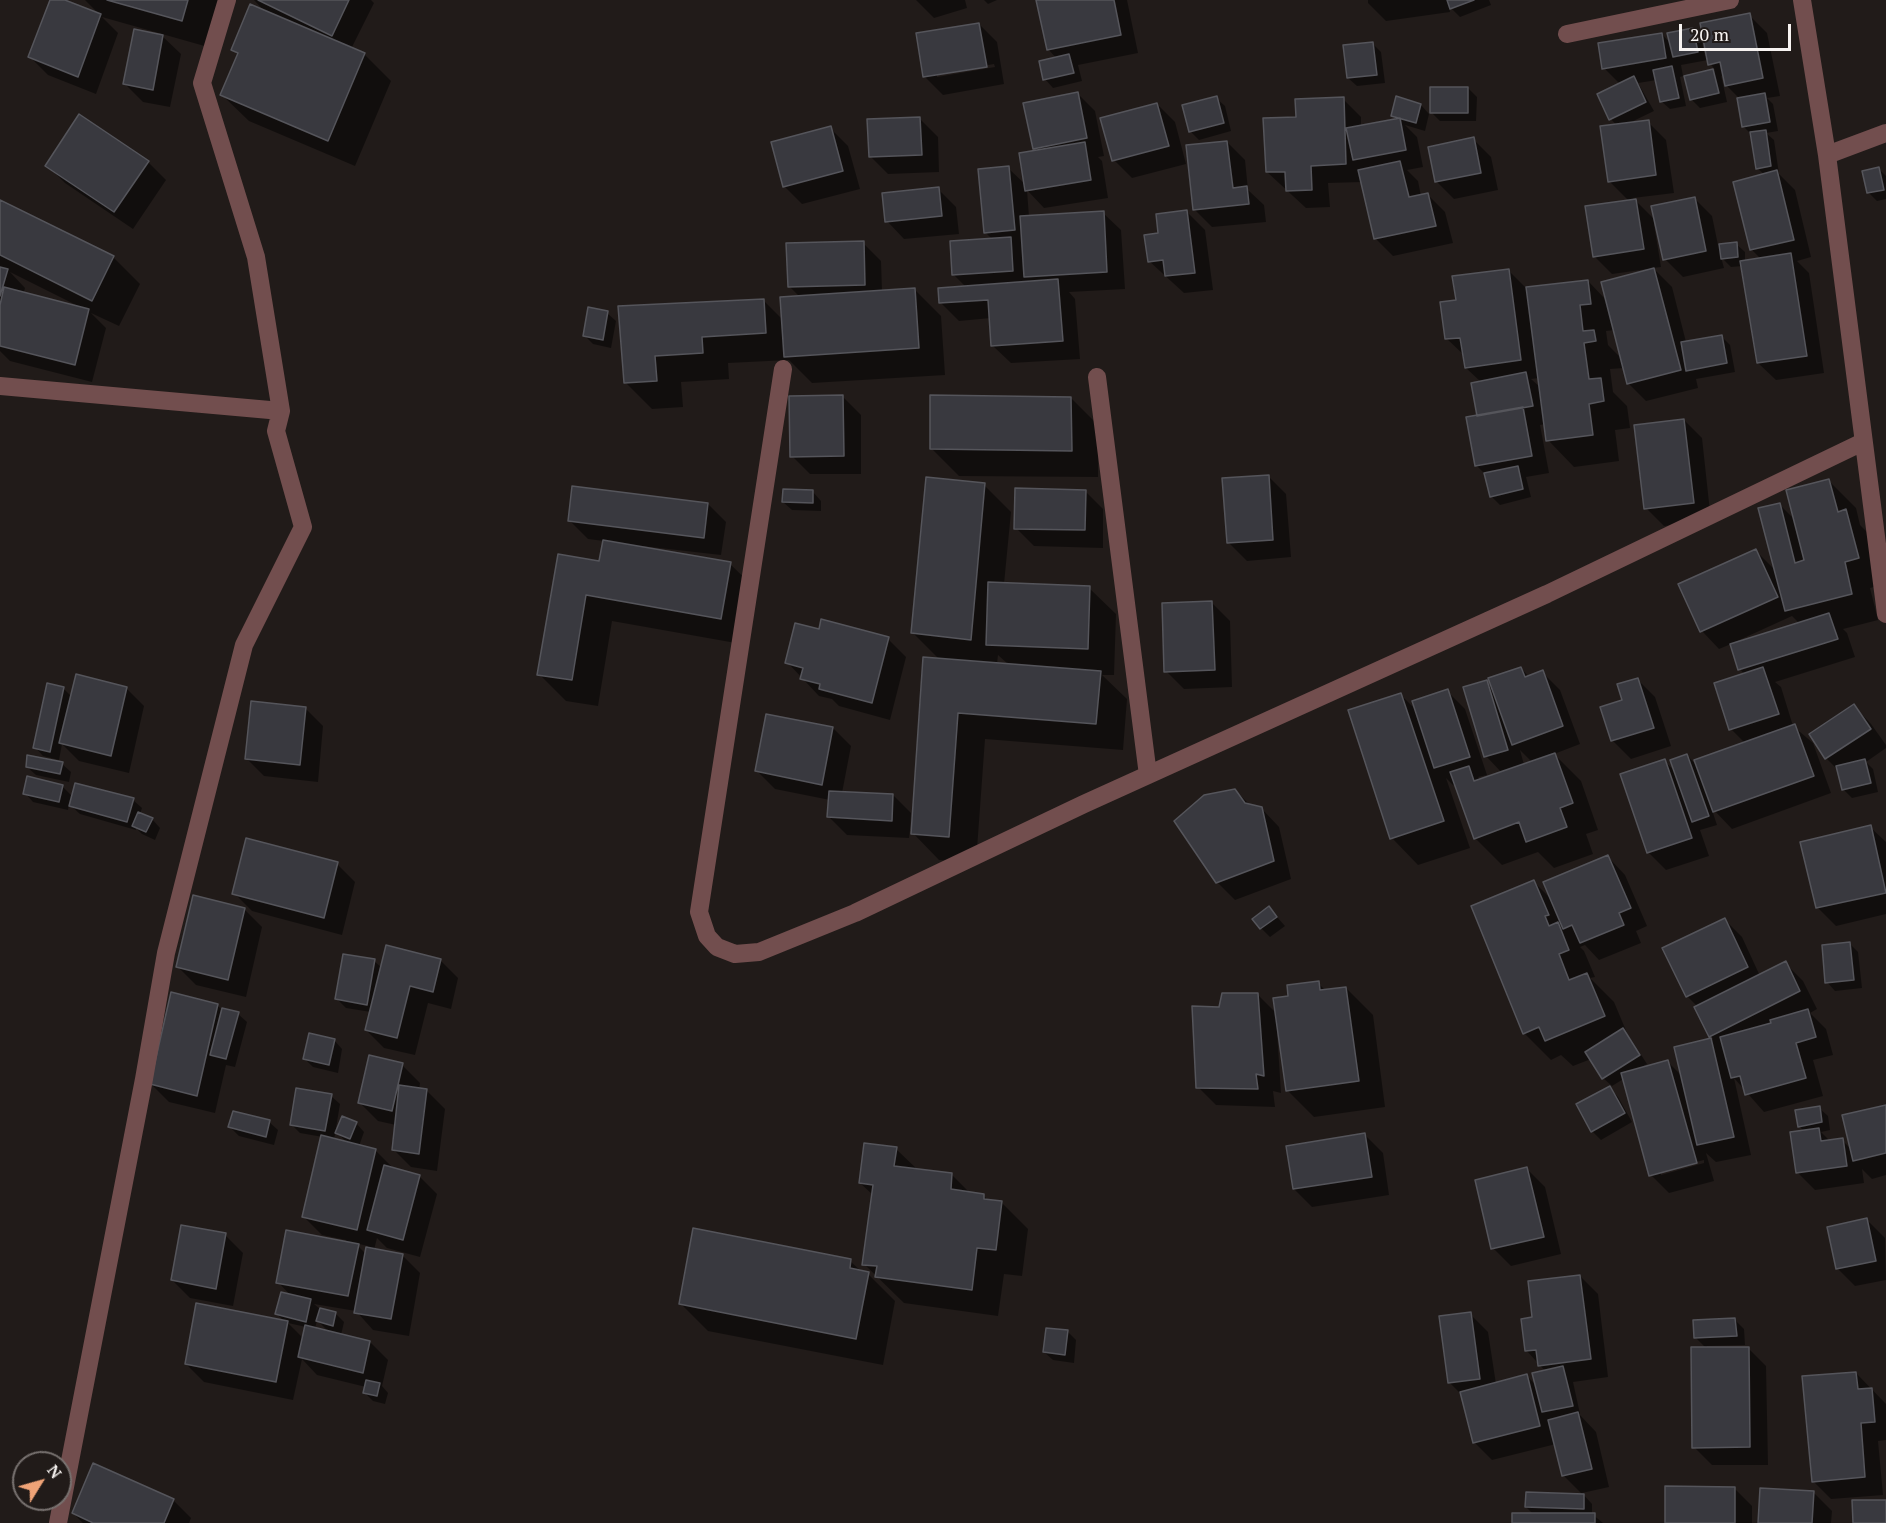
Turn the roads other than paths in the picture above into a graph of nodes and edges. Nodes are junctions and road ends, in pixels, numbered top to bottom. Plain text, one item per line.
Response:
1 (227, 0) edge
2 (1730, 0) edge
3 (1802, 0) edge
4 (1568, 34) dead end
5 (1886, 133) edge
6 (1827, 155) junction
7 (783, 369) dead end
8 (1097, 377) dead end
9 (0, 386) edge
10 (281, 411) junction
11 (1863, 442) junction
12 (1886, 614) edge
13 (1148, 775) junction
14 (58, 1523) edge

1 - 10 street
2 - 4 street
3 - 6 street
5 - 6 street
6 - 11 street
7 - 13 street
8 - 13 street
9 - 10 street
10 - 14 street
11 - 12 street
11 - 13 street

